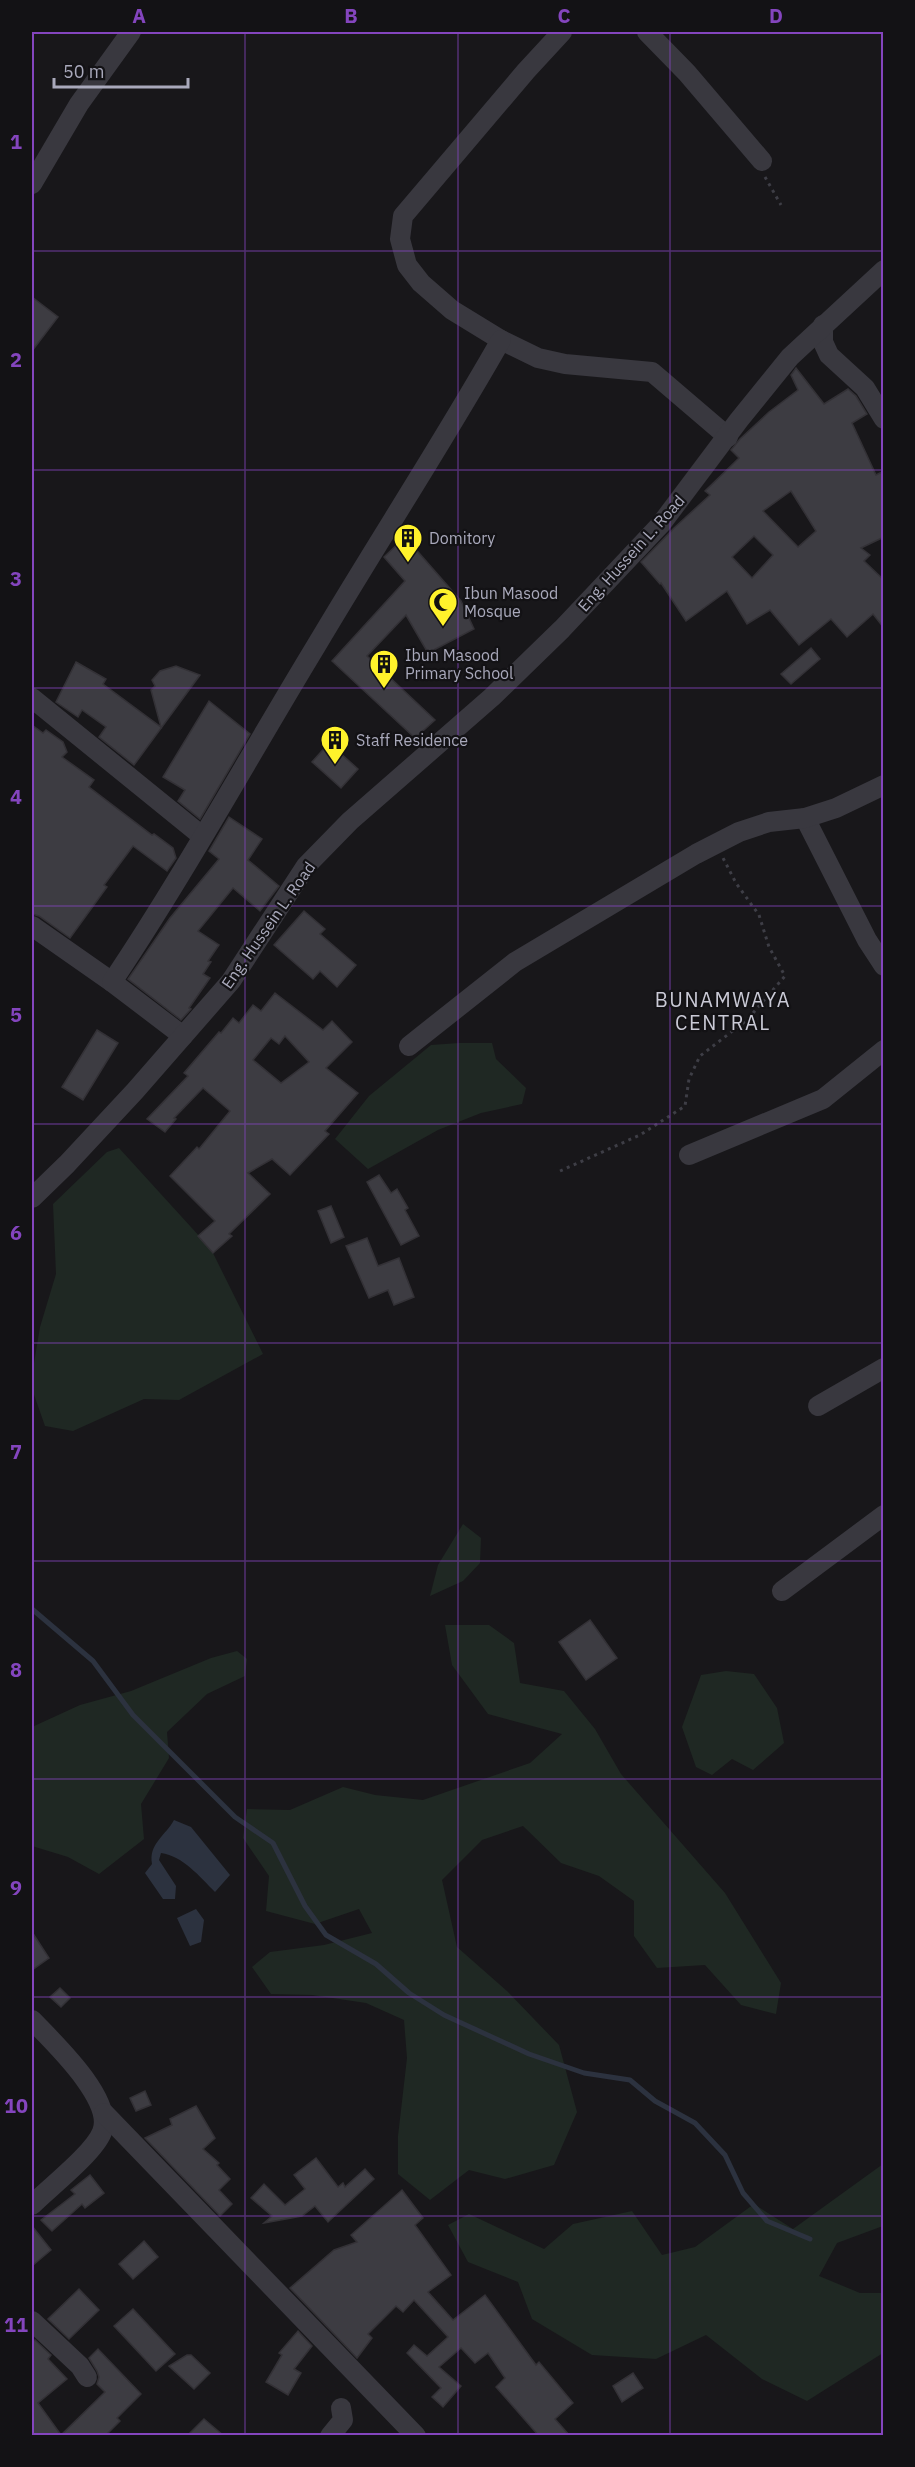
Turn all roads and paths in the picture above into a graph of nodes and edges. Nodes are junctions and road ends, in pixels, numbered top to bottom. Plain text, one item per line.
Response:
1 (131, 32) edge
2 (562, 32) edge
3 (647, 32) edge
4 (762, 161) joint
5 (32, 184) edge
6 (781, 205) dead end
7 (884, 270) edge
8 (823, 325) junction
9 (501, 340) junction
10 (884, 419) edge
11 (728, 436) junction
12 (32, 698) edge
13 (884, 785) edge
14 (805, 818) junction
15 (202, 836) junction
16 (716, 843) junction
17 (32, 926) edge
18 (884, 966) edge
19 (112, 982) junction
20 (183, 1036) junction
21 (409, 1046) dead end
22 (884, 1050) edge
23 (689, 1155) dead end
24 (560, 1171) dead end
25 (32, 1198) edge
26 (884, 1368) edge
27 (818, 1406) dead end
28 (884, 1515) edge
29 (782, 1591) dead end
30 (32, 2020) edge
31 (104, 2113) junction
32 (32, 2205) edge
33 (32, 2321) edge
34 (87, 2377) dead end
35 (340, 2408) dead end
36 (330, 2436) edge
37 (416, 2436) edge

1 - 5 street
2 - 9 street
3 - 4 street
4 - 6 path
7 - 8 street, Eng. Hussein L. Road
8 - 10 street
8 - 11 street, Eng. Hussein L. Road
9 - 11 street
9 - 15 street
11 - 20 street, Eng. Hussein L. Road
12 - 15 street
13 - 14 street
14 - 16 street
14 - 18 street
15 - 19 street
16 - 21 street
16 - 24 path
17 - 19 street
19 - 20 street
20 - 25 street, Eng. Hussein L. Road
22 - 23 street
26 - 27 street
28 - 29 street
30 - 31 street
31 - 32 street
31 - 37 street
33 - 34 street
35 - 36 street

